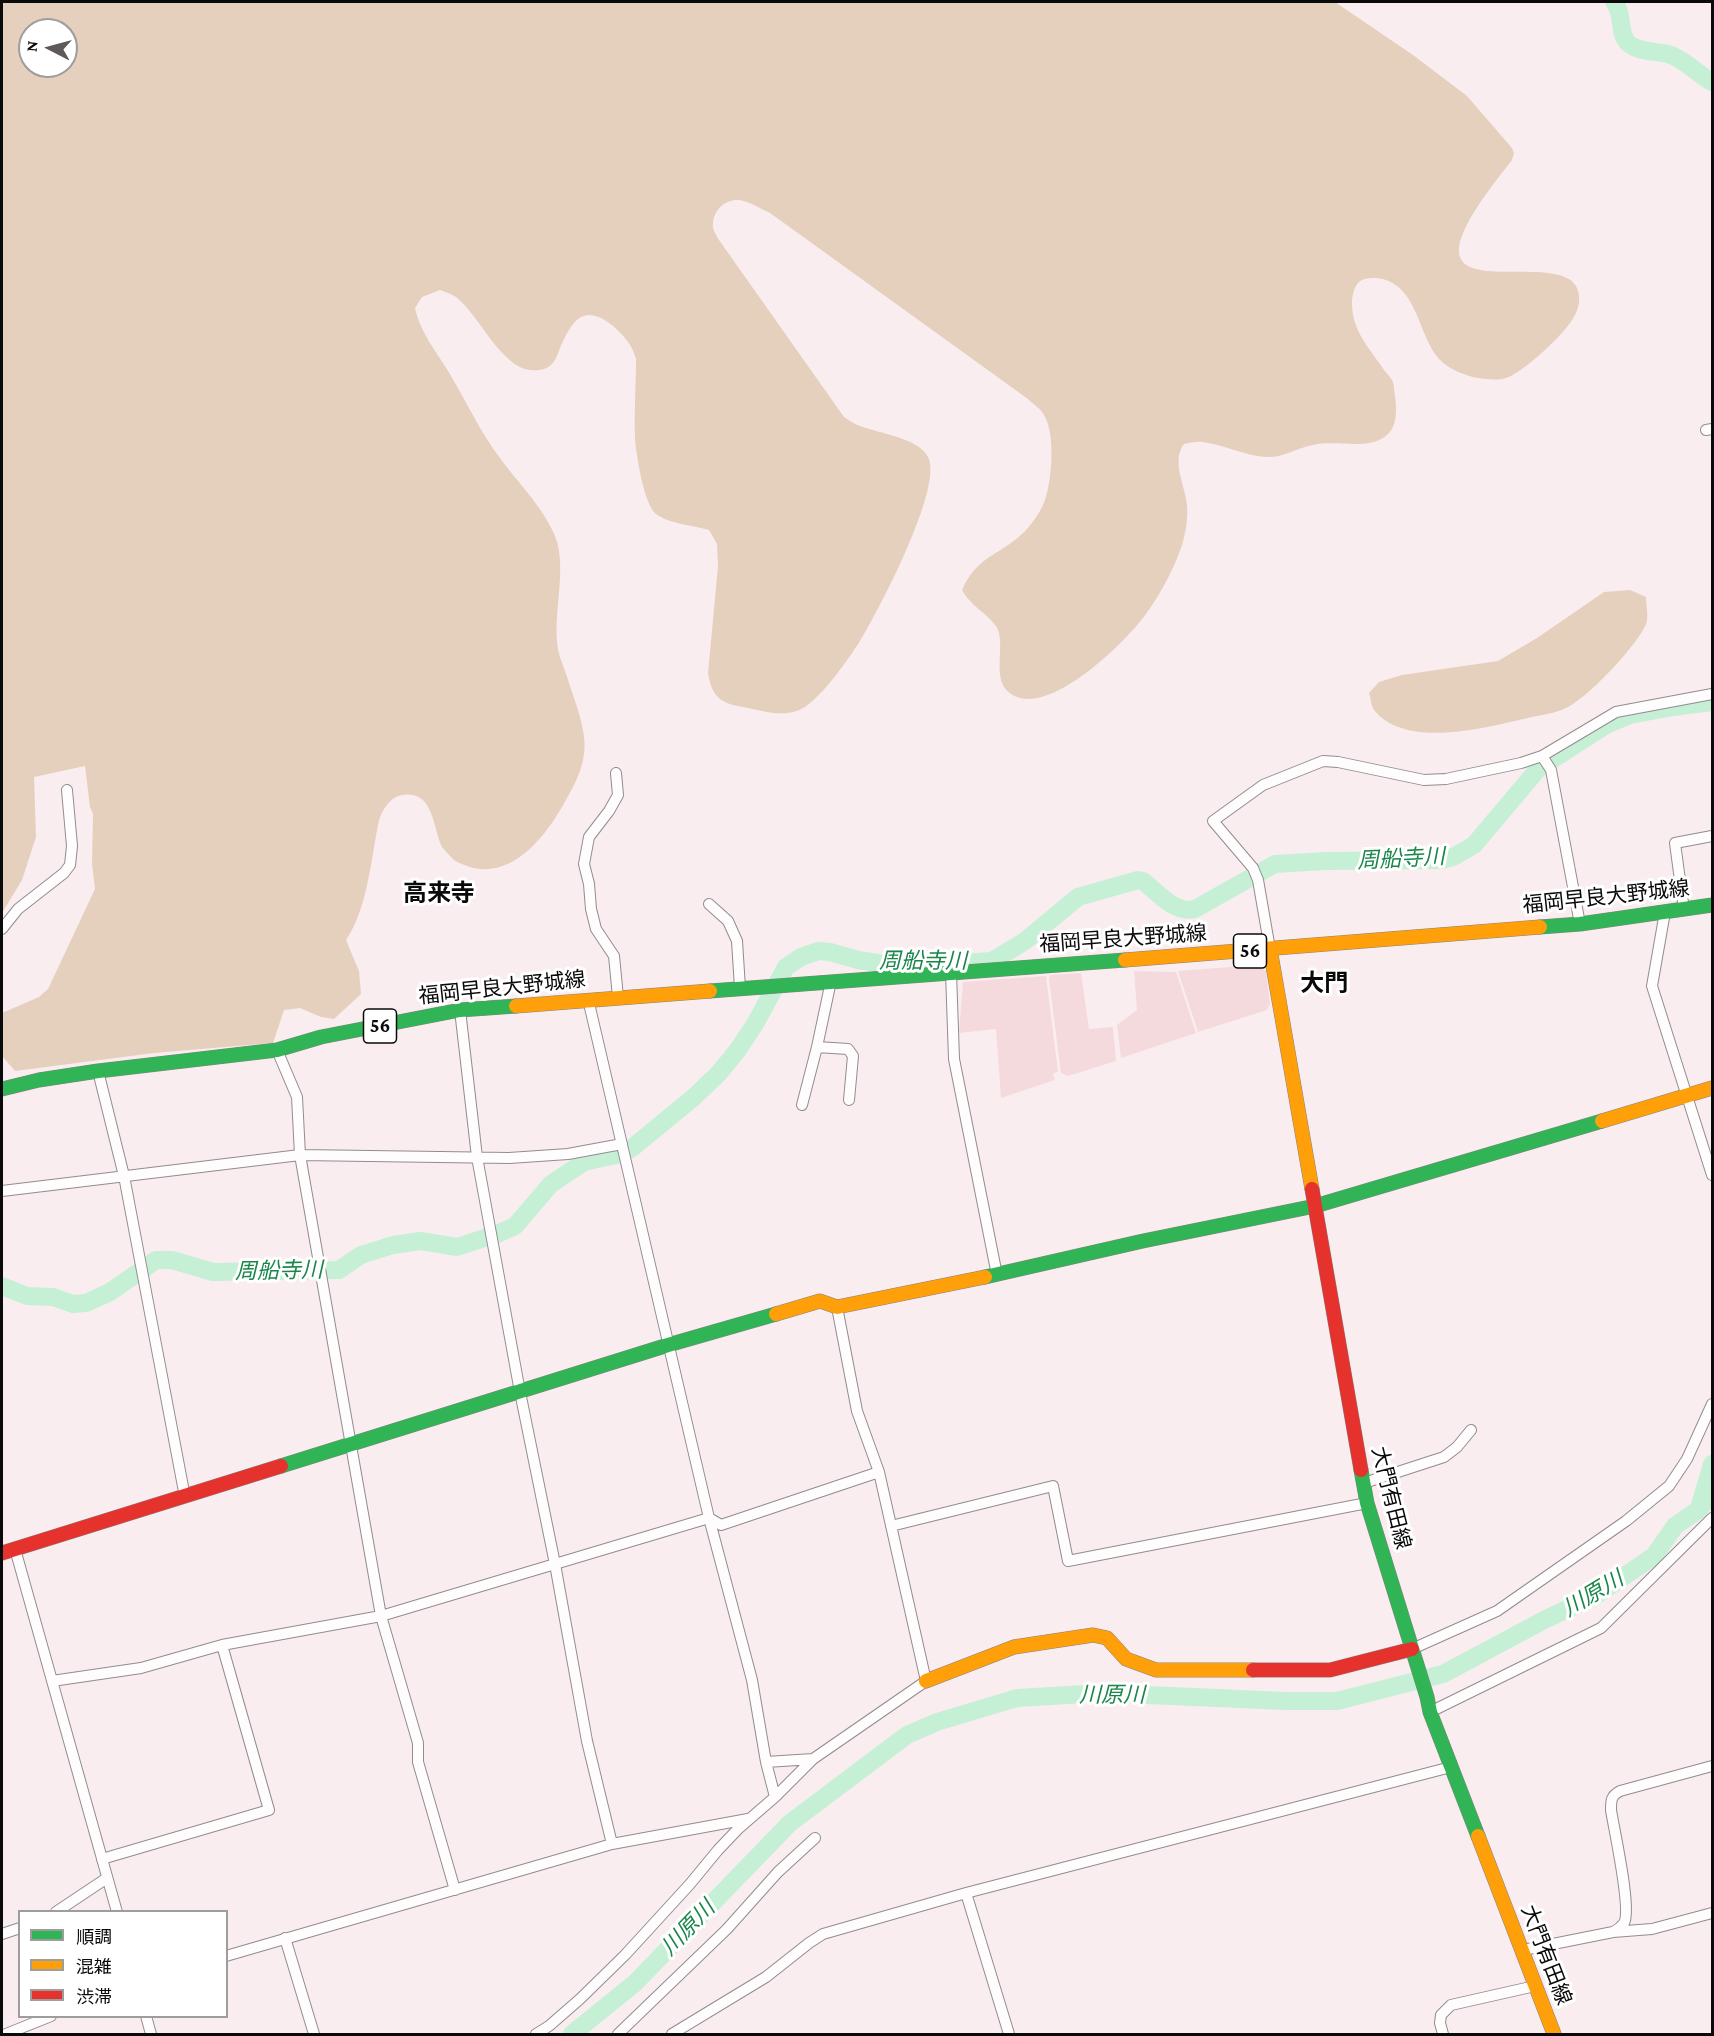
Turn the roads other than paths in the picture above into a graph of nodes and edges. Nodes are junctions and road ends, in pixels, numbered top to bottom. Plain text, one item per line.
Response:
1 (1713, 694) edge
2 (1542, 756) junction
3 (616, 773) dead end
4 (68, 790) dead end
5 (1713, 836) edge
6 (709, 904) dead end
7 (1713, 905) edge
8 (1684, 910) junction
9 (1665, 912) junction
10 (1580, 924) junction
11 (2, 929) edge
12 (1270, 949) junction
13 (951, 972) junction
14 (831, 981) junction
15 (740, 988) junction
16 (618, 997) junction
17 (588, 999) junction
18 (460, 1010) junction
19 (818, 1047) junction
20 (277, 1050) junction
21 (98, 1071) junction
22 (1713, 1088) edge
23 (2, 1089) edge
24 (1687, 1096) junction
25 (849, 1100) dead end
26 (802, 1105) dead end
27 (622, 1144) junction
28 (300, 1155) junction
29 (477, 1157) junction
30 (1713, 1174) edge
31 (124, 1176) junction
32 (2, 1191) edge
33 (1315, 1206) junction
34 (997, 1275) junction
35 (837, 1308) junction
36 (668, 1345) junction
37 (520, 1392) junction
38 (1713, 1404) edge
39 (1471, 1430) dead end
40 (351, 1445) junction
41 (879, 1472) junction
42 (1364, 1483) junction
43 (185, 1497) junction
44 (1367, 1503) junction
45 (709, 1518) junction
46 (1713, 1518) edge
47 (891, 1526) junction
48 (15, 1549) junction
49 (2, 1553) edge
50 (555, 1564) junction
51 (381, 1616) junction
52 (222, 1645) junction
53 (1414, 1656) junction
54 (926, 1681) junction
55 (52, 1682) junction
56 (1430, 1712) junction
57 (813, 1760) junction
58 (766, 1762) junction
59 (1713, 1766) edge
60 (1451, 1767) junction
61 (775, 1797) junction
62 (749, 1819) junction
63 (815, 1838) dead end
64 (612, 1844) junction
65 (102, 1859) junction
66 (107, 1878) junction
67 (455, 1890) junction
68 (966, 1893) junction
69 (58, 1910) edge
70 (117, 1910) edge
71 (1713, 1913) edge
72 (18, 1929) edge
73 (1613, 1932) junction
74 (2, 1934) edge
75 (285, 1938) junction
76 (1523, 1950) junction
77 (228, 1955) edge
78 (1535, 1986) junction
79 (46, 2018) edge
80 (147, 2018) edge
81 (623, 2033) edge
82 (6, 2034) edge
83 (151, 2034) edge
84 (314, 2034) edge
85 (536, 2034) edge
86 (672, 2034) edge
87 (1009, 2034) edge
88 (1443, 2034) edge
89 (1554, 2034) edge

1 - 2 street
2 - 10 street
2 - 12 street
3 - 16 street
4 - 11 street
5 - 8 street
6 - 15 street
7 - 8 main road, 福岡早良大野城線 / 56
8 - 9 main road, 福岡早良大野城線 / 56
9 - 10 main road, 福岡早良大野城線 / 56
9 - 24 street
10 - 12 main road, 福岡早良大野城線 / 56
12 - 13 main road, 福岡早良大野城線 / 56
12 - 33 main road, 大門有田線
13 - 14 main road, 福岡早良大野城線 / 56
13 - 34 street
14 - 15 main road, 福岡早良大野城線 / 56
14 - 19 street
15 - 16 main road, 福岡早良大野城線 / 56
16 - 17 main road, 福岡早良大野城線 / 56
17 - 18 main road, 福岡早良大野城線 / 56
17 - 27 street
18 - 20 main road, 福岡早良大野城線 / 56
18 - 29 street
19 - 25 street
19 - 26 street
20 - 21 main road, 福岡早良大野城線 / 56
20 - 28 street
21 - 23 main road, 福岡早良大野城線 / 56
21 - 31 street
22 - 24 main road
24 - 30 street
24 - 33 main road
27 - 29 street
27 - 36 street
28 - 29 street
28 - 31 street
28 - 40 street
29 - 37 street
31 - 32 street
31 - 43 street
33 - 34 main road
33 - 42 main road, 大門有田線
34 - 35 main road
35 - 36 main road
35 - 41 street
36 - 37 main road
36 - 45 street
37 - 40 main road
37 - 50 street
38 - 53 street
39 - 42 street
40 - 43 main road
40 - 51 street
41 - 45 street
41 - 47 street
42 - 44 main road, 大門有田線
43 - 48 main road
44 - 47 street
44 - 53 main road, 大門有田線
45 - 50 street
45 - 58 street
46 - 56 street
47 - 54 street
48 - 49 main road
48 - 55 street
50 - 51 street
50 - 64 street
51 - 52 street
51 - 67 street
52 - 55 street
52 - 65 street
53 - 54 main road
53 - 56 main road, 大門有田線
54 - 57 street
55 - 65 street
56 - 60 main road, 大門有田線
57 - 58 street
57 - 61 street
58 - 61 street
59 - 73 street
60 - 68 street
60 - 76 main road, 大門有田線
61 - 62 street
62 - 64 street
62 - 85 street
63 - 81 street
64 - 67 street
65 - 66 street
66 - 69 street
66 - 70 street
67 - 75 street
68 - 86 street
68 - 87 street
71 - 73 street
72 - 74 street
73 - 76 street
75 - 77 street
75 - 84 street
76 - 78 main road, 大門有田線
78 - 88 street
78 - 89 main road, 大門有田線
79 - 82 street
80 - 83 street

